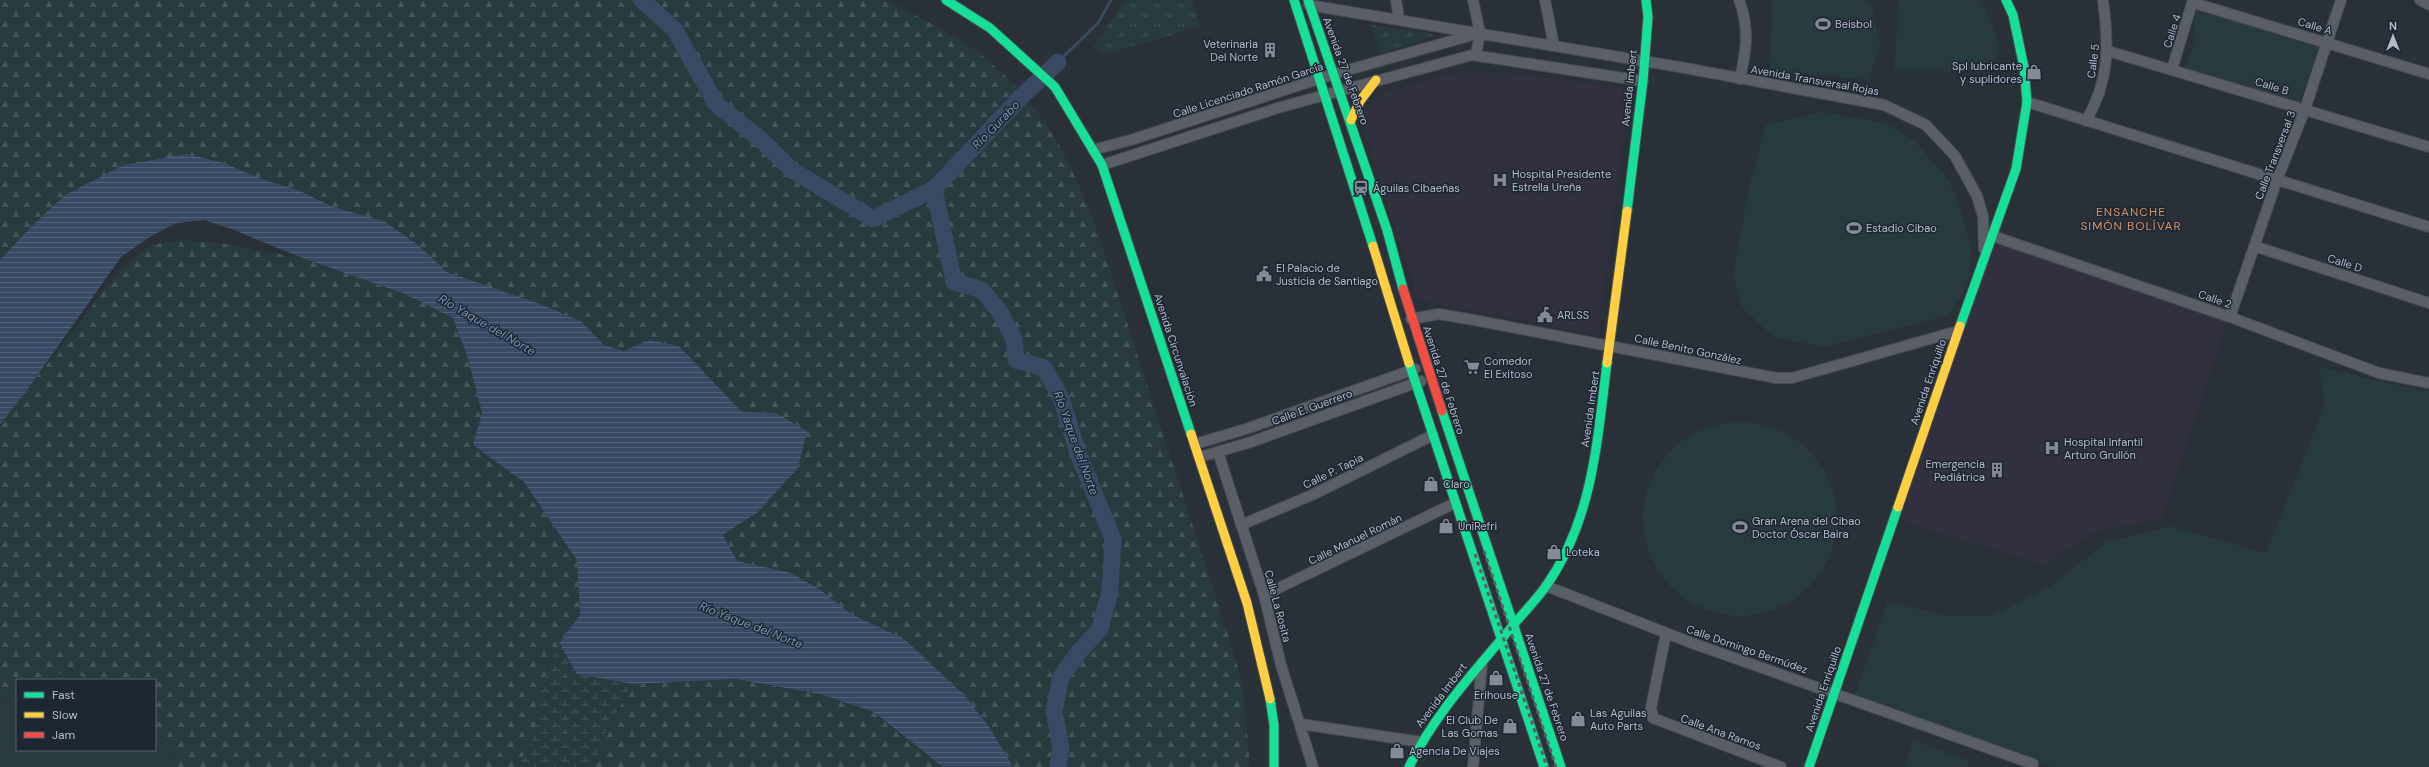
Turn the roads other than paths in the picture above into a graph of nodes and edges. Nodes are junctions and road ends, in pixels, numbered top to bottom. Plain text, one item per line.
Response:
1 (946, 0) edge
2 (1294, 0) edge
3 (1396, 0) edge
4 (1473, 0) edge
5 (1545, 0) edge
6 (1646, 0) edge
7 (1739, 0) edge
8 (2006, 0) edge
9 (2103, 0) edge
10 (2341, 0) edge
11 (2420, 0) edge
12 (2194, 1) edge
13 (1309, 2) edge
14 (2429, 6) edge
15 (1399, 19) junction
16 (1480, 33) junction
17 (2326, 42) junction
18 (1554, 46) junction
19 (2108, 51) junction
20 (1476, 54) junction
21 (1645, 62) junction
22 (2172, 69) junction
23 (1334, 74) junction
24 (2429, 74) edge
25 (1318, 79) junction
26 (1740, 79) junction
27 (1376, 80) junction
28 (1643, 81) junction
29 (1339, 90) junction
30 (1324, 94) junction
31 (2027, 102) junction
32 (2305, 109) junction
33 (1350, 120) junction
34 (2086, 121) junction
35 (2429, 147) edge
36 (1093, 150) junction
37 (1102, 165) junction
38 (2277, 180) junction
39 (2429, 227) edge
40 (1993, 236) junction
41 (2254, 246) junction
42 (1984, 256) junction
43 (2429, 303) edge
44 (2230, 318) junction
45 (1411, 319) junction
46 (1958, 332) junction
47 (1610, 345) junction
48 (1426, 363) junction
49 (1411, 370) junction
50 (1431, 376) junction
51 (1416, 383) junction
52 (2429, 383) edge
53 (1433, 435) junction
54 (1195, 444) junction
55 (1218, 452) junction
56 (1200, 457) junction
57 (1455, 503) junction
58 (1241, 525) junction
59 (1546, 586) junction
60 (1264, 595) junction
61 (1513, 625) junction
62 (1666, 633) junction
63 (1500, 639) junction
64 (1482, 661) junction
65 (1834, 692) junction
66 (1301, 724) junction
67 (1421, 742) junction
68 (2032, 765) edge
69 (1274, 767) edge
70 (1314, 767) edge
71 (1409, 767) edge
72 (1473, 767) edge
73 (1544, 767) edge
74 (1562, 767) edge
75 (1781, 767) edge
76 (1809, 767) edge

1 - 36 main road, Avenida Circunvalación
2 - 25 main road
3 - 15 street
4 - 16 street
5 - 18 street
6 - 21 main road, Avenida Imbert
7 - 26 street
8 - 31 main road, Avenida Enriquillo
9 - 19 street, Calle 5
10 - 17 street, Calle Transversal 3
11 - 14 street
12 - 17 street, Calle A
12 - 22 street, Calle 4
13 - 15 street
13 - 23 main road, Avenida 27 de Febrero
15 - 16 street
16 - 18 street, Calle Licenciado Ramón García
16 - 20 street
16 - 23 street, Calle Licenciado Ramón García
17 - 24 street, Calle A
17 - 32 street, Calle Transversal 3
18 - 21 street, Calle Licenciado Ramón García
19 - 22 street, Calle B
19 - 34 street, Calle 5
20 - 27 street
20 - 28 street
21 - 26 street, Avenida Transversal Rojas
21 - 28 main road, Avenida Imbert
22 - 32 street, Calle B
23 - 25 street, Calle Licenciado Ramón García
23 - 29 main road, Avenida 27 de Febrero
25 - 30 main road
25 - 36 street, Calle Licenciado Ramón García
26 - 42 street, Avenida Transversal Rojas
27 - 29 street
27 - 33 main road
28 - 47 main road, Avenida Imbert
29 - 30 street
29 - 33 main road, Avenida 27 de Febrero
30 - 37 street
30 - 49 main road
31 - 34 street
31 - 40 main road, Avenida Enriquillo
32 - 35 street, Calle B
32 - 38 street, Calle Transversal 3
33 - 45 main road, Avenida 27 de Febrero
34 - 38 street
36 - 37 main road, Avenida Circunvalación
37 - 54 main road, Avenida Circunvalación
38 - 39 street
38 - 41 street, Calle Transversal 3
40 - 42 main road, Avenida Enriquillo
40 - 44 street, Calle 2
41 - 43 street, Calle D
41 - 44 street, Calle Transversal 3
42 - 46 main road, Avenida Enriquillo
44 - 52 street, Calle 2
45 - 47 street, Calle Benito González
45 - 48 main road, Avenida 27 de Febrero
46 - 47 street, Calle Benito González
46 - 65 main road, Avenida Enriquillo
47 - 59 main road, Avenida Imbert
48 - 49 street, Calle E. Guerrero
48 - 50 main road, Avenida 27 de Febrero
49 - 51 main road
49 - 54 street, Calle E. Guerrero
50 - 51 street, Calle E. Guerrero
50 - 61 main road, Avenida 27 de Febrero
51 - 53 main road
51 - 55 street, Calle E. Guerrero
53 - 57 main road
53 - 58 street, Calle P. Tapia
54 - 56 main road, Avenida Circunvalación
55 - 56 street, Calle E. Guerrero
55 - 58 street, Calle La Rosita
56 - 69 main road, Avenida Circunvalación
57 - 60 street, Calle Manuel Román
57 - 63 main road
58 - 60 street, Calle La Rosita
59 - 61 main road, Avenida Imbert
59 - 62 street, Calle Domingo Bermúdez
60 - 66 street, Calle La Rosita
61 - 63 main road, Avenida Imbert
61 - 74 main road, Avenida 27 de Febrero
62 - 65 street, Calle Domingo Bermúdez
62 - 75 street, Calle Ana Ramos
63 - 64 main road, Avenida Imbert
63 - 73 main road
64 - 67 main road, Avenida Imbert
64 - 72 street
65 - 68 street, Calle Domingo Bermúdez
65 - 76 main road, Avenida Enriquillo
66 - 67 street
66 - 70 street, Calle La Rosita
67 - 71 main road, Avenida Imbert

